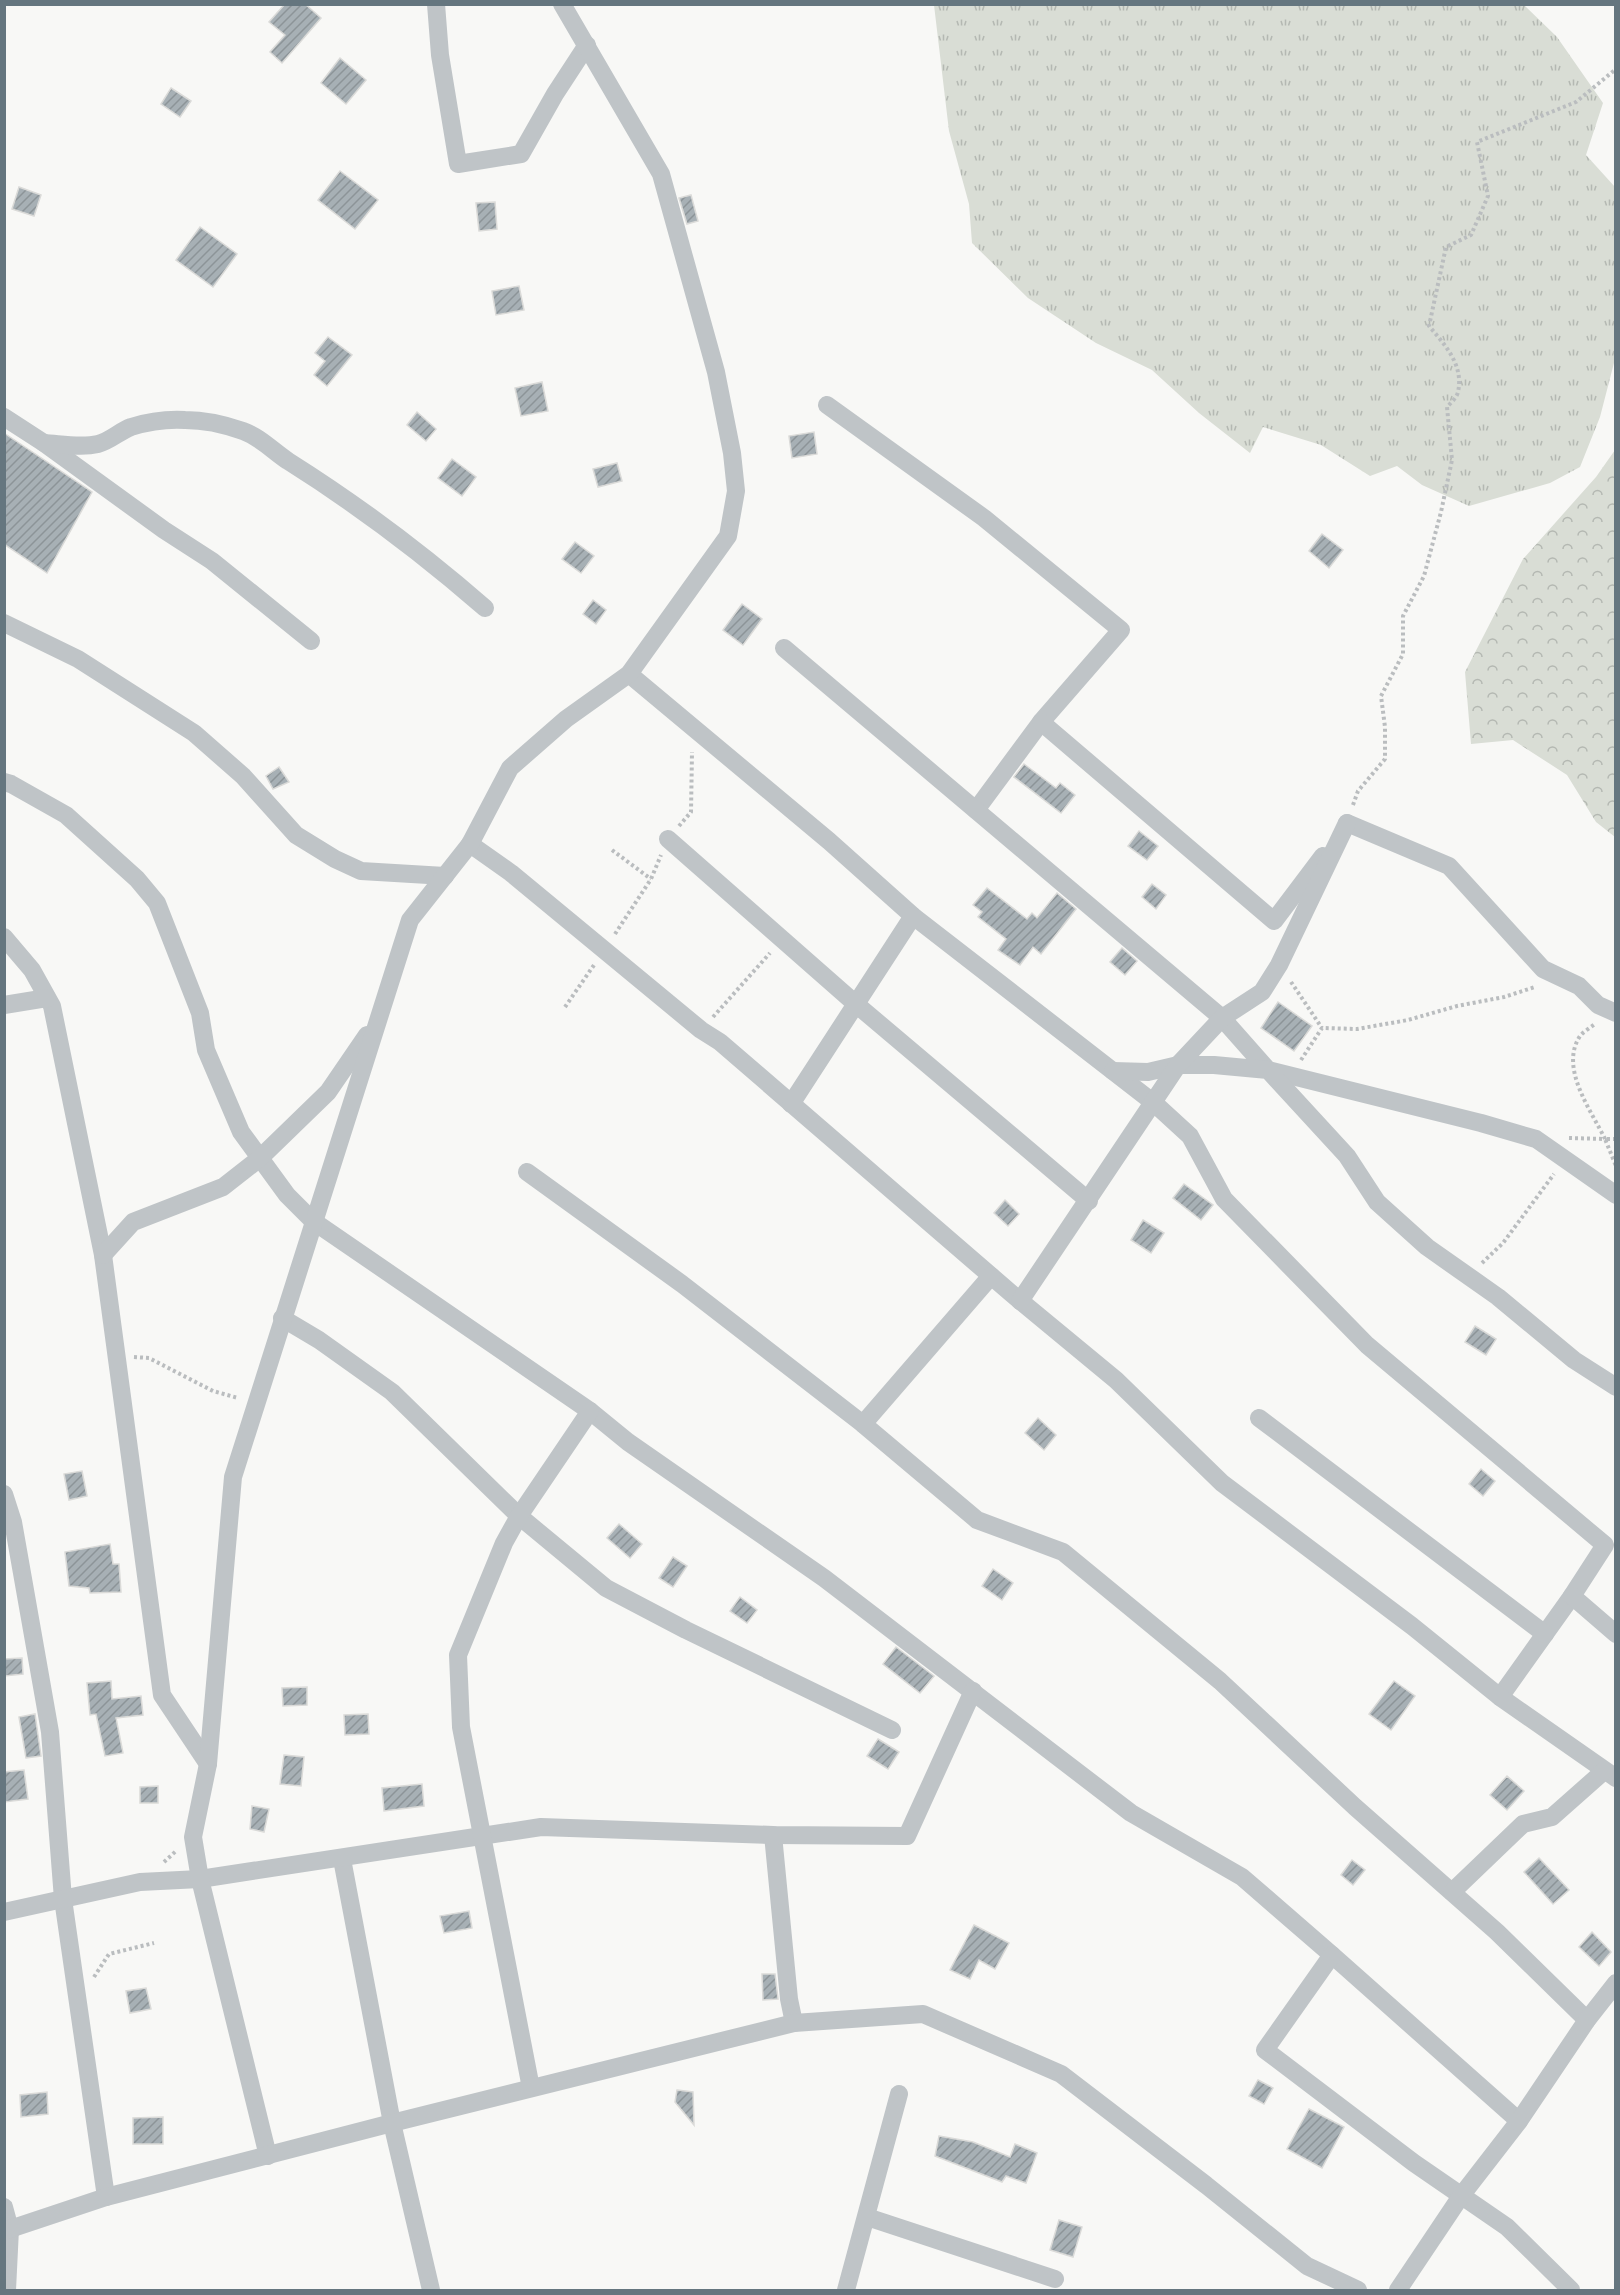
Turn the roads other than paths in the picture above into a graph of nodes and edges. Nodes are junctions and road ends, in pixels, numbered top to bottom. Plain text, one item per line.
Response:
1 (436, 4) edge
2 (562, 4) edge
3 (587, 45) junction
4 (827, 405) dead end
5 (4, 417) edge
6 (44, 442) junction
7 (485, 608) dead end
8 (4, 622) edge
9 (311, 641) dead end
10 (784, 648) dead end
11 (629, 674) junction
12 (1041, 722) junction
13 (4, 782) edge
14 (976, 810) junction
15 (1347, 823) junction
16 (668, 839) road end
17 (470, 844) junction
18 (445, 876) junction
19 (914, 916) junction
20 (4, 937) edge
21 (47, 998) junction
22 (4, 1005) edge
23 (857, 1005) junction
24 (1612, 1011) edge
25 (1222, 1018) junction
26 (378, 1019) junction
27 (1178, 1065) junction
28 (1268, 1070) junction
29 (1113, 1071) junction
30 (1155, 1103) junction
31 (791, 1104) junction
32 (260, 1158) junction
33 (527, 1172) dead end
34 (1616, 1195) edge
35 (1089, 1201) junction
36 (313, 1221) junction
37 (102, 1255) junction
38 (991, 1276) junction
39 (1020, 1301) junction
40 (282, 1318) junction
41 (1616, 1387) edge
42 (590, 1411) junction
43 (1259, 1418) dead end
44 (863, 1424) junction
45 (4, 1494) edge
46 (519, 1516) junction
47 (1572, 1596) junction
48 (1545, 1634) junction
49 (1616, 1634) edge
50 (973, 1691) junction
51 (1500, 1697) junction
52 (892, 1730) dead end
53 (208, 1764) junction
54 (1610, 1774) edge
55 (773, 1835) junction
56 (483, 1837) junction
57 (342, 1859) junction
58 (200, 1879) junction
59 (1452, 1892) junction
60 (63, 1899) junction
61 (4, 1912) edge
62 (1332, 1954) junction
63 (1616, 1983) edge
64 (1587, 2020) junction
65 (794, 2023) junction
66 (531, 2088) junction
67 (899, 2094) dead end
68 (1519, 2121) junction
69 (392, 2123) junction
70 (267, 2156) junction
71 (1461, 2196) junction
72 (106, 2197) junction
73 (4, 2207) edge
74 (867, 2217) junction
75 (7, 2230) edge
76 (1055, 2279) dead end
77 (7, 2290) edge
78 (431, 2290) edge
79 (846, 2290) edge
80 (1358, 2290) edge
81 (1398, 2290) edge
82 (1571, 2290) edge

1 - 3 street
2 - 3 street
3 - 11 street
4 - 12 street
5 - 6 street
6 - 7 street
6 - 9 street
8 - 18 street
10 - 14 street
11 - 17 street
11 - 19 street
12 - 14 street
12 - 15 street
13 - 32 street
14 - 25 street
15 - 24 street
15 - 25 street
16 - 23 street
17 - 18 street
17 - 31 street
18 - 26 street
19 - 23 street
19 - 29 street
20 - 21 street
21 - 22 street
21 - 37 street
23 - 31 street
23 - 35 street
25 - 27 street
25 - 28 street
26 - 32 street
26 - 36 street
27 - 28 street
27 - 29 street
27 - 30 street
28 - 34 street
28 - 41 street
29 - 30 street
30 - 35 street
30 - 47 street
31 - 38 street
32 - 36 street
32 - 37 street
33 - 44 street
35 - 39 street
36 - 40 street
36 - 42 street
37 - 53 street
38 - 39 street
38 - 44 street
39 - 51 street
40 - 46 street
40 - 53 street
42 - 46 street
42 - 50 street
43 - 48 street
44 - 59 street
45 - 60 street
46 - 52 street
46 - 56 street
47 - 48 street
47 - 49 street
48 - 51 street
50 - 55 street
50 - 62 street
51 - 54 street
53 - 58 street
54 - 59 street
55 - 56 street
55 - 65 street
56 - 57 street
56 - 66 street
57 - 58 street
57 - 69 street
58 - 60 street
58 - 70 street
59 - 64 street
60 - 61 street
60 - 72 street
62 - 68 street
62 - 71 street
63 - 64 street
64 - 68 street
65 - 66 street
65 - 80 street
66 - 69 street
67 - 74 street
68 - 71 street
69 - 70 street
69 - 78 street
70 - 72 street
71 - 81 street
71 - 82 street
72 - 75 street
73 - 75 street
74 - 76 street
74 - 79 street
75 - 77 street

